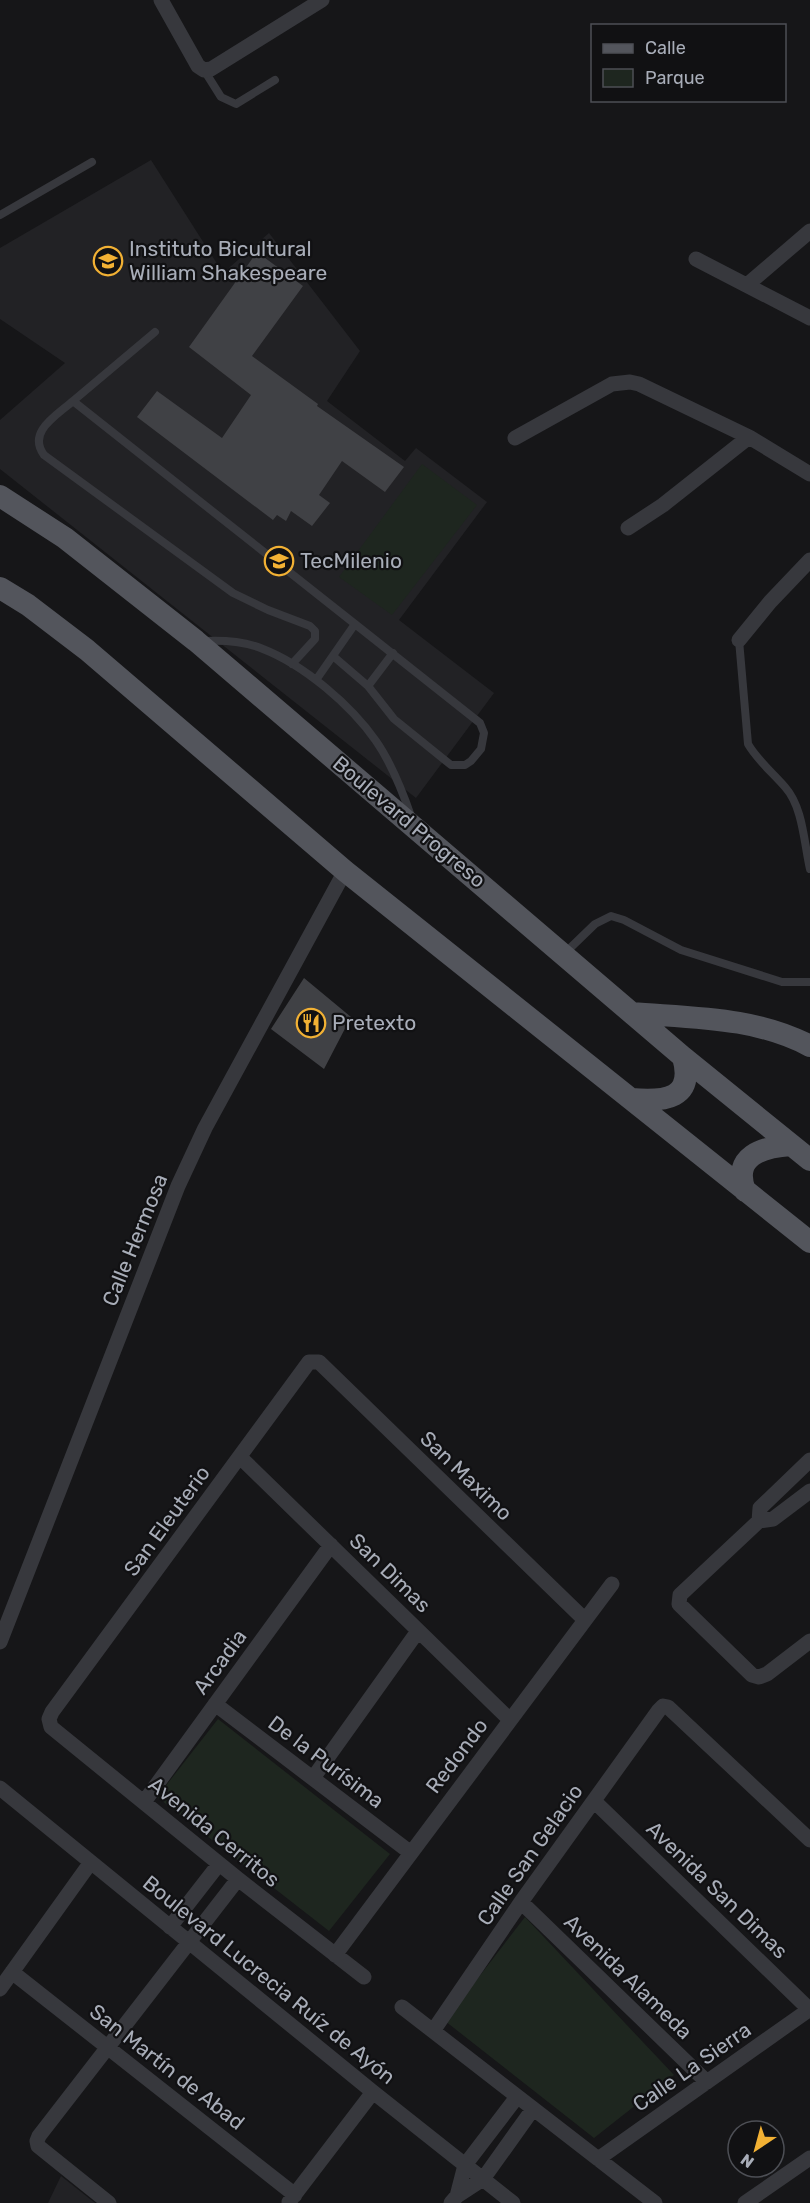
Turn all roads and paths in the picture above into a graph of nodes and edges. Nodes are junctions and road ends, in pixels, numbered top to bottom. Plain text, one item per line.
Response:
1 (161, 0) edge
2 (322, 0) edge
3 (204, 70) junction
4 (275, 80) dead end
5 (92, 162) dead end
6 (0, 215) edge
7 (810, 231) edge
8 (696, 259) dead end
9 (747, 285) junction
10 (810, 318) edge
11 (155, 332) dead end
12 (73, 401) junction
13 (749, 437) junction
14 (516, 438) dead end
15 (810, 474) edge
16 (0, 496) edge
17 (628, 528) dead end
18 (810, 560) edge
19 (0, 588) edge
20 (355, 624) junction
21 (739, 640) joint
22 (196, 641) junction
23 (393, 654) junction
24 (333, 656) junction
25 (292, 664) junction
26 (316, 680) junction
27 (368, 687) junction
28 (415, 826) junction
29 (810, 869) edge
30 (345, 871) junction
31 (564, 954) junction
32 (810, 982) edge
33 (632, 1013) junction
34 (810, 1047) edge
35 (682, 1057) junction
36 (631, 1099) junction
37 (791, 1145) junction
38 (810, 1160) edge
39 (745, 1191) junction
40 (810, 1242) edge
41 (319, 1362) joint
42 (240, 1457) junction
43 (810, 1460) edge
44 (810, 1491) edge
45 (759, 1521) junction
46 (330, 1545) junction
47 (612, 1584) dead end
48 (585, 1620) junction
49 (418, 1631) junction
50 (810, 1641) edge
51 (0, 1642) edge
52 (215, 1704) junction
53 (52, 1712) joint
54 (510, 1720) junction
55 (313, 1778) junction
56 (0, 1788) edge
57 (594, 1800) junction
58 (144, 1802) junction
59 (810, 1840) edge
60 (411, 1853) junction
61 (91, 1862) junction
62 (219, 1864) junction
63 (238, 1880) junction
64 (521, 1902) junction
65 (170, 1927) junction
66 (190, 1943) junction
67 (335, 1955) junction
68 (12, 1972) junction
69 (364, 1977) dead end
70 (0, 1989) edge
71 (402, 2007) dead end
72 (810, 2010) edge
73 (433, 2031) junction
74 (108, 2047) junction
75 (707, 2082) junction
76 (373, 2092) junction
77 (518, 2097) junction
78 (533, 2109) junction
79 (810, 2158) edge
80 (597, 2159) junction
81 (465, 2165) junction
82 (483, 2179) junction
83 (292, 2199) edge
84 (454, 2199) edge
85 (109, 2203) edge
86 (513, 2203) edge
87 (655, 2203) edge
88 (745, 2203) edge

1 - 3 street
2 - 3 street
3 - 4 lane
5 - 6 lane
7 - 9 street
8 - 9 street
9 - 10 street
11 - 12 lane
12 - 20 lane
12 - 25 lane
13 - 14 street
13 - 15 street
13 - 17 street
16 - 22 main road, Boulevard Progreso
18 - 21 street
19 - 30 main road
20 - 23 lane
20 - 24 lane
21 - 29 lane
22 - 25 lane
22 - 28 main road, Boulevard Progreso
23 - 27 lane
23 - 27 lane
24 - 26 lane
24 - 27 lane
25 - 26 lane
26 - 28 lane
28 - 31 main road, Boulevard Progreso
30 - 36 main road
30 - 51 street, Calle Hermosa
31 - 32 lane
31 - 33 main road, Boulevard Progreso
33 - 34 main road
33 - 35 main road, Boulevard Progreso
35 - 36 main road
35 - 37 main road, Boulevard Progreso
36 - 39 main road
37 - 38 main road, Boulevard Progreso
37 - 39 main road
39 - 40 main road
41 - 42 street, San Eleuterio
41 - 48 street, San Maximo
42 - 46 street, San Dimas
42 - 53 street, San Eleuterio
43 - 45 street
44 - 45 street
45 - 50 street
46 - 49 street, San Dimas
46 - 52 street, Arcadia
47 - 48 street, Redondo
48 - 54 street, Redondo
49 - 54 street, San Dimas
49 - 55 street
52 - 55 street, De la Purísima
52 - 58 street, Arcadia
53 - 58 street, Avenida Cerritos
54 - 60 street, Redondo
55 - 60 street, De la Purísima
56 - 61 street, Boulevard Lucrecia Ruíz de Ayón
57 - 59 street, Calle San Gelacio
57 - 64 street, Calle San Gelacio
57 - 72 street, Avenida San Dimas
58 - 62 street, Avenida Cerritos
60 - 67 street, Redondo
61 - 65 street, Boulevard Lucrecia Ruíz de Ayón
61 - 68 street
62 - 63 street, Avenida Cerritos
62 - 65 street
63 - 66 street
63 - 67 street, Avenida Cerritos
64 - 73 street, Calle San Gelacio
64 - 75 street, Avenida Alameda
65 - 66 street, Boulevard Lucrecia Ruíz de Ayón
66 - 74 street
66 - 76 street, Boulevard Lucrecia Ruíz de Ayón
67 - 69 street, Avenida Cerritos
68 - 70 street
68 - 74 street, San Martín de Abad
71 - 73 street
72 - 75 street, Calle La Sierra
73 - 77 street
74 - 83 street, San Martín de Abad
74 - 85 street
75 - 80 street, Calle La Sierra
76 - 81 street, Boulevard Lucrecia Ruíz de Ayón
76 - 83 street
77 - 78 street
77 - 81 street
78 - 80 street
78 - 82 street
79 - 88 street
80 - 87 street
81 - 82 street, Boulevard Lucrecia Ruíz de Ayón
81 - 84 street
82 - 84 street
82 - 86 street, Boulevard Lucrecia Ruíz de Ayón

